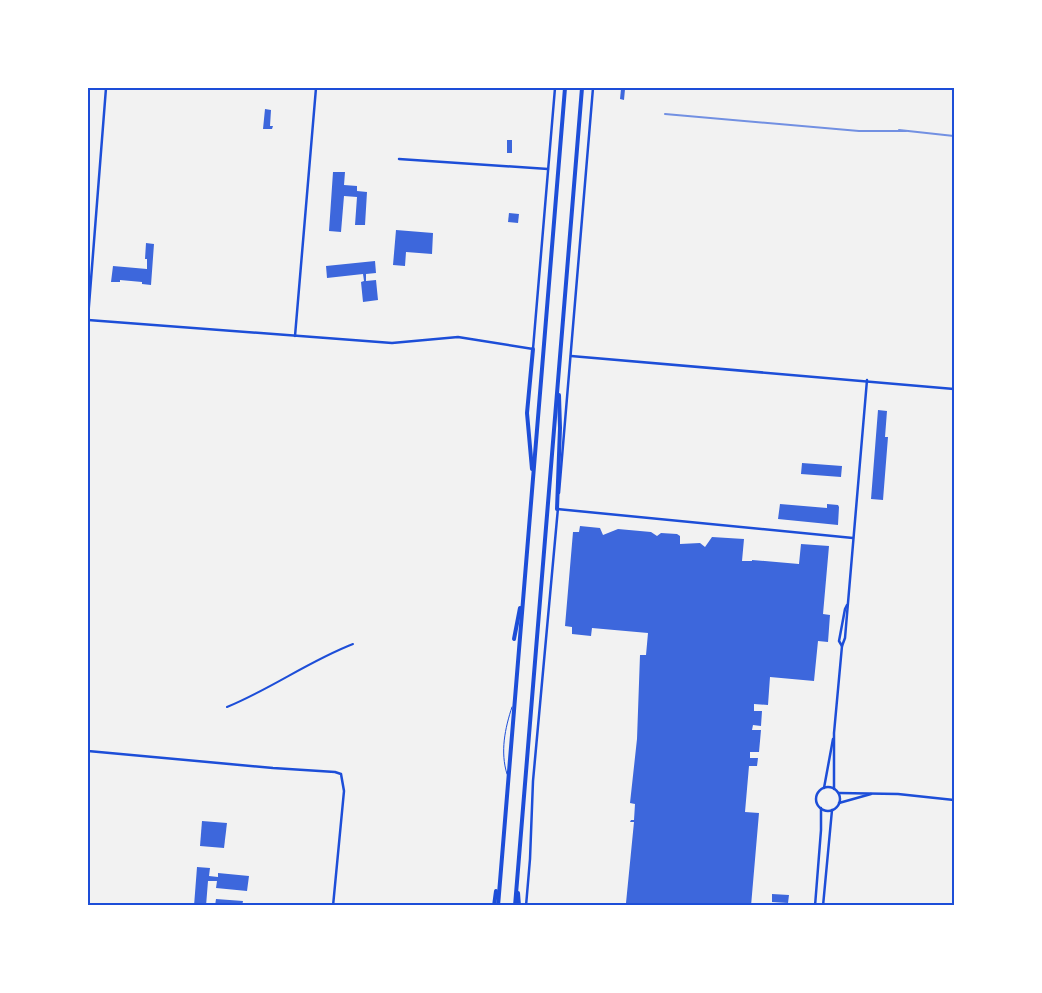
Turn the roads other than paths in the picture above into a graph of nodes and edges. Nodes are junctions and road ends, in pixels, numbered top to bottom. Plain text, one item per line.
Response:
1 (106, 88) edge
2 (316, 88) edge
3 (555, 88) edge
4 (565, 88) edge
5 (582, 88) edge
6 (593, 88) edge
7 (399, 159) dead end
8 (548, 169) junction
9 (88, 319) edge
10 (294, 336) junction
11 (533, 349) junction
12 (572, 356) junction
13 (867, 380) junction
14 (558, 383) junction
15 (954, 388) edge
16 (533, 477) junction
17 (557, 509) junction
18 (853, 538) junction
19 (523, 588) junction
20 (514, 639) dead end
21 (353, 644) dead end
22 (514, 701) junction
23 (227, 708) dead end
24 (834, 733) junction
25 (88, 750) edge
26 (508, 778) junction
27 (824, 788) junction
28 (834, 788) junction
29 (839, 793) junction
30 (875, 793) junction
31 (954, 800) edge
32 (839, 803) junction
33 (821, 808) junction
34 (832, 810) junction
35 (334, 906) edge
36 (496, 906) edge
37 (517, 906) edge
38 (526, 906) edge
39 (815, 906) edge
40 (823, 906) edge

1 - 9 street
2 - 10 street
3 - 8 street
4 - 16 main road
5 - 14 main road
6 - 12 street
7 - 8 street
8 - 11 street
9 - 10 street
10 - 11 street
11 - 16 main road
12 - 13 street
12 - 17 street
13 - 15 street
13 - 18 street
14 - 17 main road
14 - 37 main road
16 - 19 main road
17 - 18 street
17 - 38 street
18 - 24 street
19 - 20 main road
19 - 22 main road
21 - 23 street
22 - 26 main road
22 - 26 lane
24 - 27 street
24 - 28 street
25 - 35 street
26 - 36 main road
27 - 28 street
27 - 33 street
28 - 29 street
29 - 30 street
29 - 32 street
30 - 31 street
30 - 32 street
32 - 34 street
33 - 34 street
33 - 39 street
34 - 40 street

